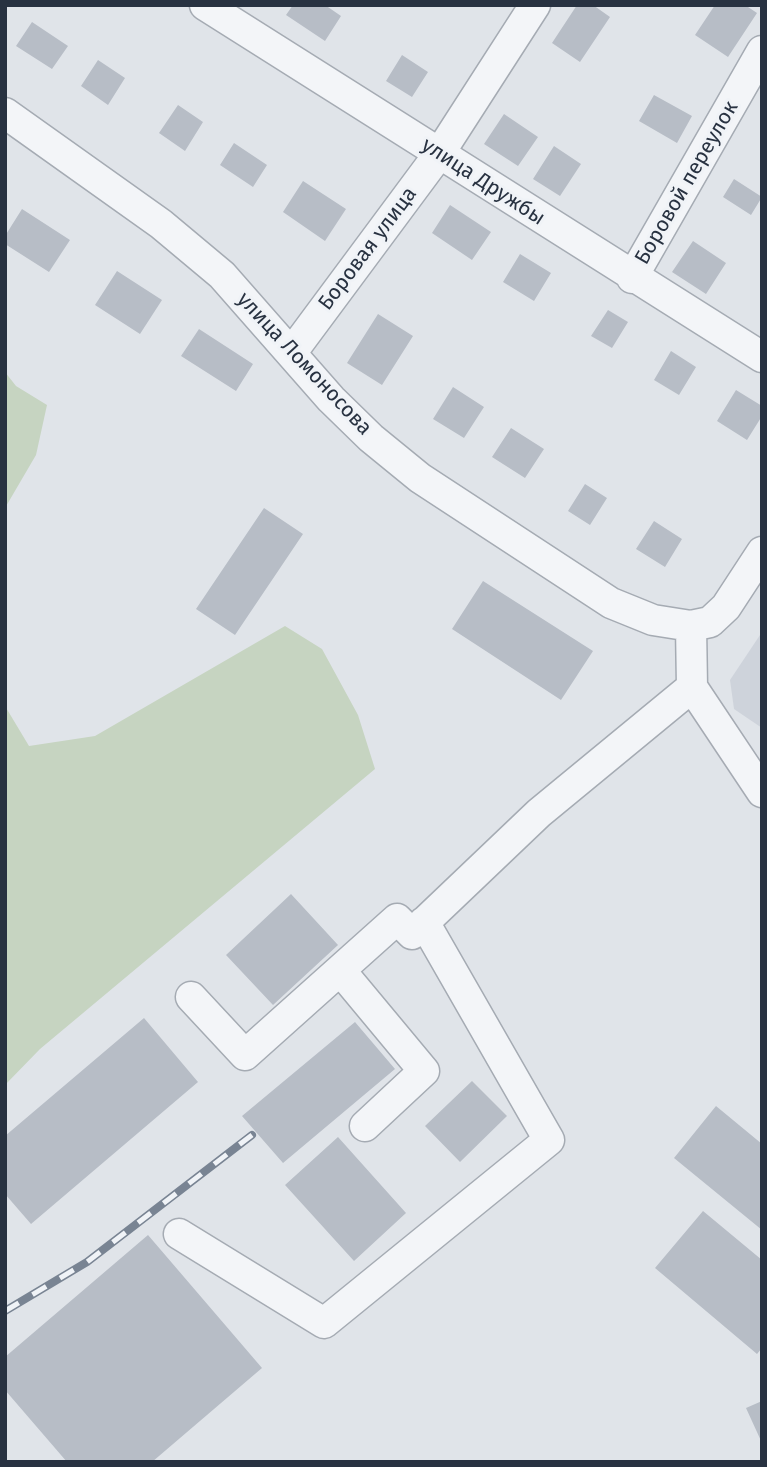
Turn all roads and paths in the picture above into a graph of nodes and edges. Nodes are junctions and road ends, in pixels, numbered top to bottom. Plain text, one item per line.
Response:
1 (205, 5) edge
2 (535, 5) edge
3 (240, 15) edge
4 (762, 51) edge
5 (5, 113) edge
6 (439, 154) junction
7 (632, 278) junction
8 (292, 352) junction
9 (762, 357) edge
10 (762, 552) edge
11 (691, 626) junction
12 (692, 687) junction
13 (762, 792) edge
14 (418, 928) junction
15 (340, 970) junction
16 (191, 997) dead end
17 (365, 1126) dead end
18 (179, 1234) dead end

1 - 3 street, улица Дружбы
2 - 6 street, Боровая улица
3 - 6 street, улица Дружбы
4 - 7 street, Боровой переулок
5 - 8 street, улица Ломоносова
6 - 7 street, улица Дружбы
6 - 8 street, Боровая улица
7 - 9 street, улица Дружбы
8 - 11 street, улица Ломоносова
10 - 11 street
11 - 12 street
12 - 13 street
12 - 14 street
14 - 15 street
14 - 18 street
15 - 16 street
15 - 17 street

